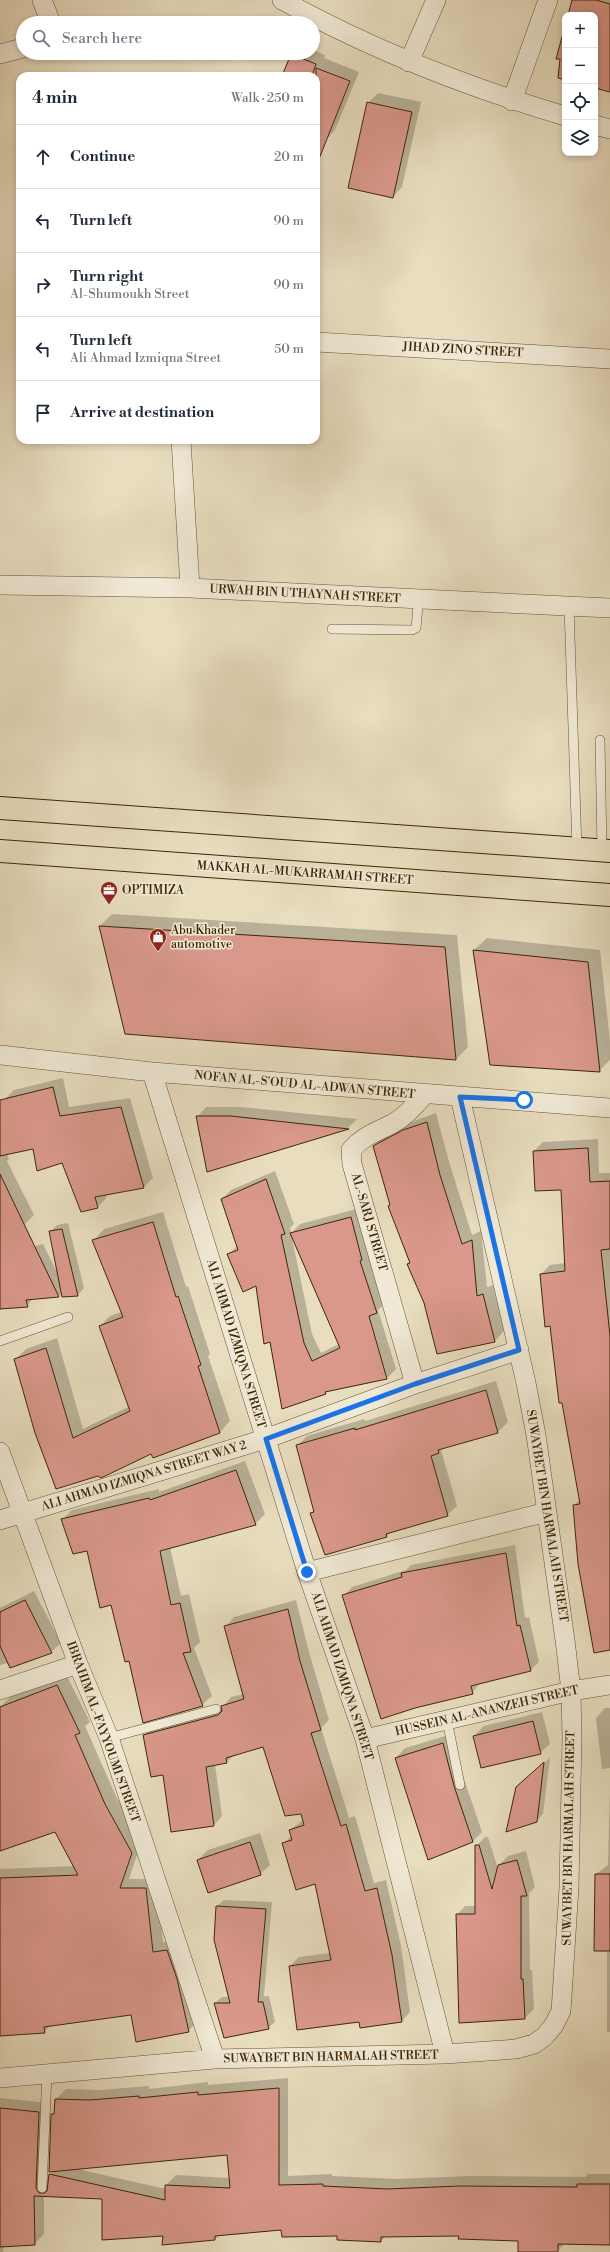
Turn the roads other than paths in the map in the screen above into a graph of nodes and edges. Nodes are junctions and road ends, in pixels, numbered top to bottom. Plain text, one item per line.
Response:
1 (42, 0) edge
2 (282, 0) edge
3 (436, 0) edge
4 (548, 0) edge
5 (48, 16) edge
6 (311, 16) edge
7 (320, 21) edge
8 (16, 50) edge
9 (0, 54) edge
10 (409, 62) junction
11 (512, 100) junction
12 (562, 115) edge
13 (598, 126) edge
14 (610, 129) edge
15 (320, 342) edge
16 (610, 359) edge
17 (181, 444) edge
18 (0, 585) edge
19 (190, 588) junction
20 (417, 600) junction
21 (569, 606) junction
22 (610, 608) edge
23 (332, 629) dead end
24 (600, 740) dead end
25 (0, 808) edge
26 (605, 825) edge
27 (577, 848) junction
28 (0, 851) edge
29 (606, 851) edge
30 (610, 896) edge
31 (0, 1055) edge
32 (152, 1072) junction
33 (424, 1095) junction
34 (460, 1097) junction
35 (610, 1108) edge
36 (68, 1317) dead end
37 (0, 1341) edge
38 (519, 1350) junction
39 (415, 1384) junction
40 (266, 1439) junction
41 (0, 1452) edge
42 (547, 1512) junction
43 (22, 1513) junction
44 (0, 1520) edge
45 (307, 1572) junction
46 (78, 1664) junction
47 (610, 1685) edge
48 (0, 1690) edge
49 (571, 1691) junction
50 (216, 1709) dead end
51 (447, 1720) junction
52 (109, 1738) junction
53 (365, 1739) junction
54 (460, 1785) dead end
55 (445, 2054) junction
56 (215, 2059) junction
57 (47, 2073) junction
58 (0, 2078) edge
59 (42, 2188) dead end

1 - 5 street
2 - 6 street
3 - 10 street
4 - 11 street
7 - 10 street
8 - 9 street
10 - 11 street
11 - 12 street
13 - 14 street
15 - 16 street, JIHAD ZINO STREET
17 - 19 street
18 - 19 street, URWAH BIN UTHAYNAH STREET
19 - 20 street, URWAH BIN UTHAYNAH STREET
20 - 21 street, URWAH BIN UTHAYNAH STREET
20 - 23 lane
21 - 22 street, URWAH BIN UTHAYNAH STREET
21 - 27 lane
24 - 26 lane
25 - 27 main road
26 - 29 lane
27 - 29 main road
28 - 30 main road, MAKKAH AL-MUKARRAMAH STREET
31 - 32 street, NOFAN AL-S'OUD AL-ADWAN STREET
32 - 33 street, NOFAN AL-S'OUD AL-ADWAN STREET
32 - 40 street, ALI AHMAD IZMIQNA STREET
33 - 34 street, NOFAN AL-S'OUD AL-ADWAN STREET
33 - 39 street, AL-SARJ STREET
34 - 35 street, NOFAN AL-S'OUD AL-ADWAN STREET
34 - 38 street, SUWAYBET BIN HARMALAH STREET
36 - 37 lane
38 - 39 street, ALI AHMAD IZMIQNA STREET WAY 2
38 - 42 street, SUWAYBET BIN HARMALAH STREET
39 - 40 street, ALI AHMAD IZMIQNA STREET WAY 2
40 - 43 street, ALI AHMAD IZMIQNA STREET WAY 2
40 - 45 street, ALI AHMAD IZMIQNA STREET
41 - 43 street, IBRAHIM AL-FAYYOUMI STREET
42 - 45 street
42 - 49 street, SUWAYBET BIN HARMALAH STREET
43 - 44 street, ALI AHMAD IZMIQNA STREET WAY 2
43 - 46 street, IBRAHIM AL-FAYYOUMI STREET
45 - 53 street, ALI AHMAD IZMIQNA STREET
46 - 48 street
46 - 52 street, IBRAHIM AL-FAYYOUMI STREET
47 - 49 street, HUSSEIN AL-ANANZEH STREET
49 - 51 street, HUSSEIN AL-ANANZEH STREET
49 - 55 street, SUWAYBET BIN HARMALAH STREET
50 - 52 lane
51 - 53 street, HUSSEIN AL-ANANZEH STREET
51 - 54 lane
52 - 56 street, IBRAHIM AL-FAYYOUMI STREET
53 - 55 street, ALI AHMAD IZMIQNA STREET
55 - 56 street, SUWAYBET BIN HARMALAH STREET
56 - 57 street, SUWAYBET BIN HARMALAH STREET
57 - 58 street, SUWAYBET BIN HARMALAH STREET
57 - 59 lane

